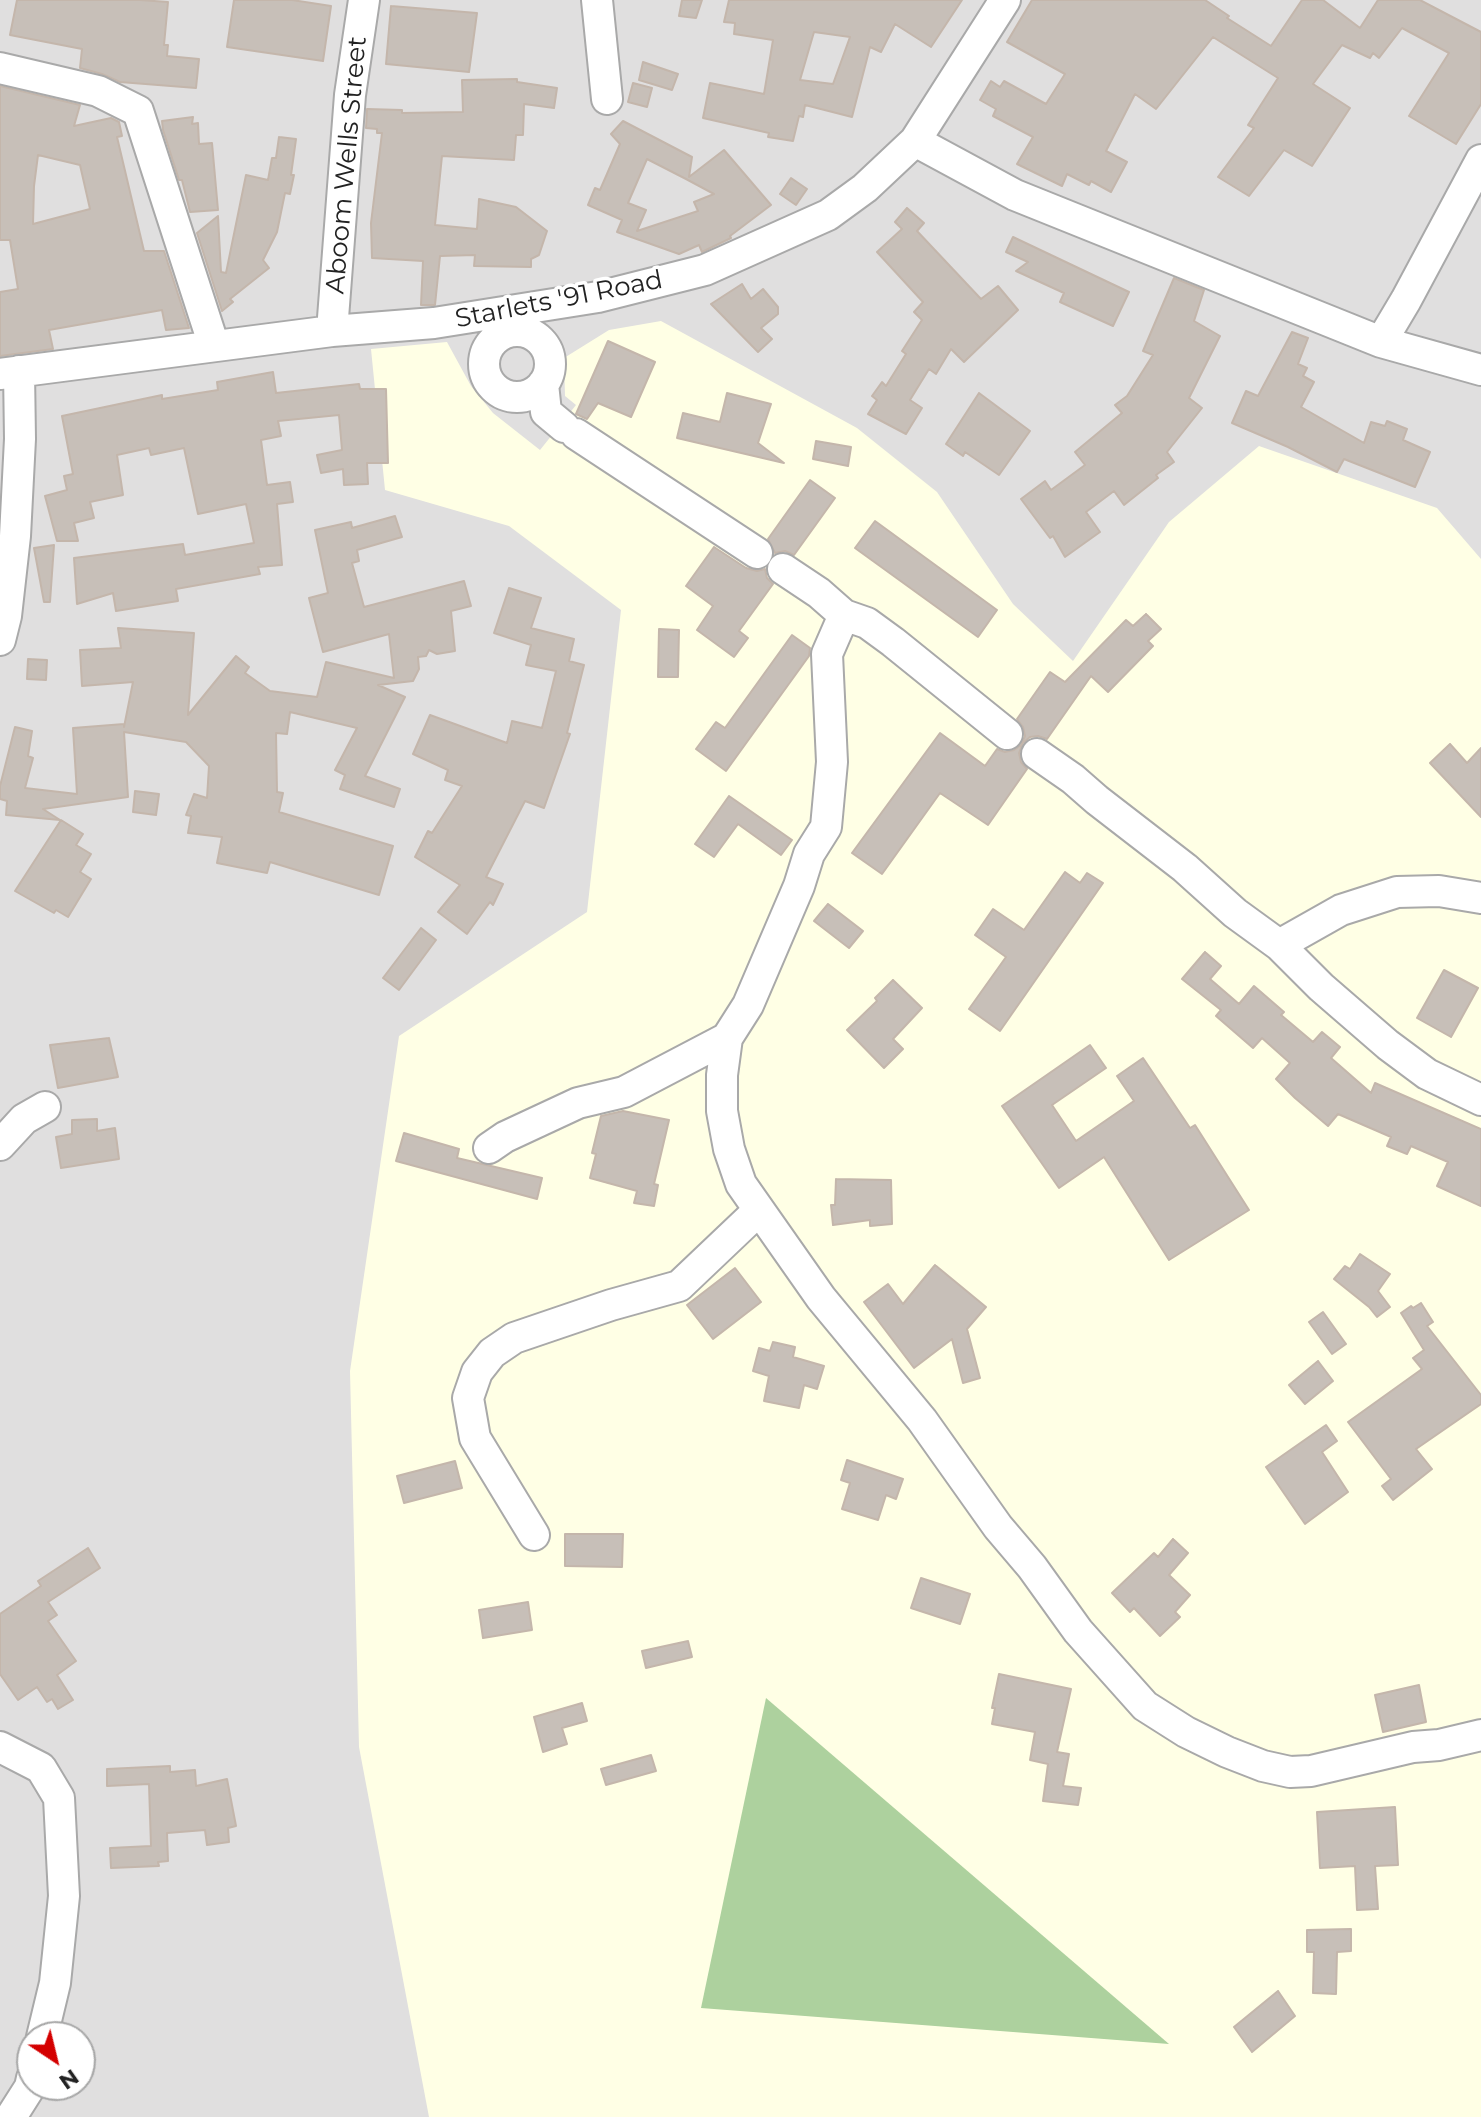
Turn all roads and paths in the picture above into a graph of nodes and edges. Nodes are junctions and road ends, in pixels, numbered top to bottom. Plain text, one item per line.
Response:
1 (364, 0) edge
2 (597, 0) edge
3 (1005, 0) edge
4 (0, 68) edge
5 (607, 99) dead end
6 (915, 141) junction
7 (1481, 160) edge
8 (563, 302) junction
9 (452, 320) junction
10 (332, 331) junction
11 (1381, 342) junction
12 (544, 345) junction
13 (214, 346) junction
14 (486, 353) junction
15 (1481, 370) edge
16 (9, 373) edge
17 (557, 414) junction
18 (757, 553) dead end
19 (783, 569) dead end
20 (844, 615) junction
21 (0, 640) edge
22 (1007, 734) dead end
23 (1037, 754) dead end
24 (1481, 898) edge
25 (1279, 945) junction
26 (727, 1038) junction
27 (1481, 1100) edge
28 (45, 1107) dead end
29 (0, 1145) edge
30 (489, 1148) dead end
31 (759, 1210) junction
32 (534, 1535) dead end
33 (1481, 1735) edge
34 (0, 1747) edge
35 (46, 2021) edge

1 - 10 street, Aboom Wells Street
2 - 5 street
3 - 6 street, Starlets '91 Road
4 - 13 street
6 - 8 street, Starlets '91 Road
6 - 11 street
7 - 11 street
8 - 9 street, Starlets '91 Road
8 - 12 street
9 - 10 street, Starlets '91 Road
9 - 14 street
10 - 13 street, Starlets '91 Road
11 - 15 street
12 - 14 street
12 - 17 street
13 - 16 street, Starlets '91 Road
14 - 17 street
16 - 21 street
17 - 18 street
19 - 20 street
20 - 22 street
20 - 26 street
23 - 25 street
24 - 25 street
25 - 27 street
26 - 30 street
26 - 31 street
28 - 29 street
31 - 32 street
31 - 33 street
34 - 35 street

